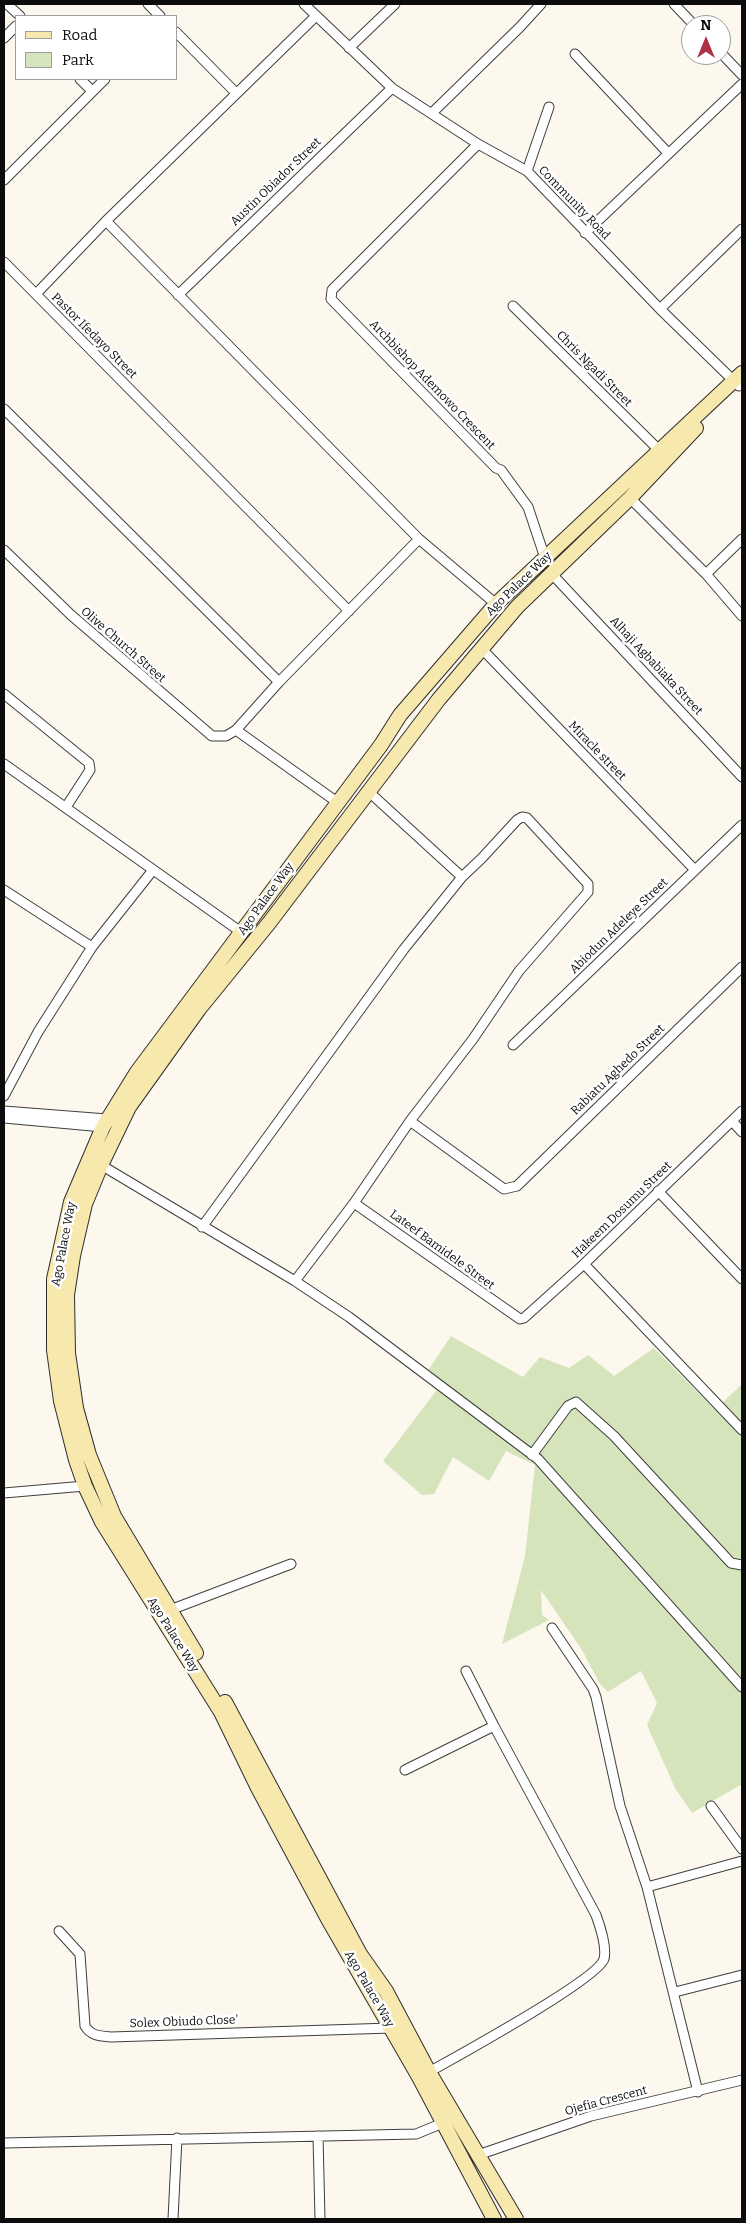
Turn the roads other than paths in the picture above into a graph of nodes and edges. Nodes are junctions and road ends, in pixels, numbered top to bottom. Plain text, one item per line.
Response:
1 (8, 4) edge
2 (148, 4) edge
3 (304, 4) edge
4 (394, 4) edge
5 (541, 4) edge
6 (674, 4) edge
7 (19, 15) edge
8 (159, 15) edge
9 (684, 15) edge
10 (316, 16) junction
11 (15, 27) edge
12 (178, 34) edge
13 (4, 38) edge
14 (350, 48) junction
15 (575, 54) dead end
16 (731, 63) edge
17 (742, 75) edge
18 (81, 80) edge
19 (104, 80) edge
20 (742, 84) edge
21 (392, 88) junction
22 (92, 91) junction
23 (236, 93) junction
24 (548, 107) dead end
25 (432, 113) junction
26 (478, 144) junction
27 (668, 153) junction
28 (527, 171) junction
29 (4, 180) edge
30 (106, 221) junction
31 (742, 229) edge
32 (585, 232) junction
33 (4, 262) edge
34 (36, 294) junction
35 (178, 295) junction
36 (513, 306) dead end
37 (660, 309) junction
38 (739, 380) edge
39 (4, 409) edge
40 (659, 450) junction
41 (630, 498) junction
42 (418, 539) junction
43 (742, 539) edge
44 (4, 550) edge
45 (544, 558) junction
46 (551, 573) junction
47 (706, 574) junction
48 (496, 604) junction
49 (349, 611) junction
50 (742, 616) edge
51 (482, 649) junction
52 (279, 682) junction
53 (4, 694) edge
54 (416, 695) junction
55 (404, 709) junction
56 (428, 712) junction
57 (418, 726) junction
58 (236, 730) junction
59 (4, 764) edge
60 (742, 777) edge
61 (368, 791) junction
62 (337, 802) junction
63 (66, 807) junction
64 (742, 825) edge
65 (153, 870) junction
66 (695, 870) junction
67 (462, 877) junction
68 (4, 890) edge
69 (241, 932) junction
70 (92, 947) junction
71 (742, 967) edge
72 (513, 1045) dead end
73 (4, 1096) edge
74 (4, 1111) edge
75 (742, 1111) edge
76 (4, 1118) edge
77 (410, 1121) junction
78 (732, 1121) junction
79 (105, 1123) junction
80 (742, 1132) edge
81 (101, 1165) junction
82 (658, 1191) junction
83 (354, 1203) junction
84 (202, 1227) junction
85 (584, 1264) junction
86 (742, 1278) edge
87 (295, 1281) junction
88 (515, 1318) joint
89 (742, 1430) edge
90 (532, 1455) junction
91 (85, 1486) junction
92 (4, 1493) edge
93 (291, 1564) dead end
94 (742, 1565) edge
95 (170, 1610) junction
96 (552, 1628) dead end
97 (466, 1671) dead end
98 (742, 1688) edge
99 (494, 1726) junction
100 (405, 1770) dead end
101 (711, 1806) dead end
102 (742, 1849) edge
103 (742, 1861) edge
104 (647, 1887) junction
105 (59, 1932) dead end
106 (742, 1975) edge
107 (675, 1992) junction
108 (391, 2028) junction
109 (429, 2072) junction
110 (742, 2080) edge
111 (698, 2092) junction
112 (442, 2123) junction
113 (318, 2136) junction
114 (177, 2138) junction
115 (4, 2143) edge
116 (478, 2155) junction
117 (173, 2219) edge
118 (320, 2219) edge
119 (494, 2219) edge
120 (516, 2219) edge

1 - 7 street
2 - 8 street
3 - 10 street, Community Road
4 - 14 street
5 - 25 street
6 - 9 street
10 - 14 street, Community Road
10 - 23 street, Pastor Ifedayo Street
11 - 13 street
12 - 23 street
14 - 21 street, Community Road
15 - 27 street
16 - 17 street
18 - 22 street
19 - 22 street
20 - 27 street
21 - 25 street, Community Road
21 - 35 street, Austin Obiador Street
22 - 29 street
23 - 30 street, Pastor Ifedayo Street
24 - 28 street
25 - 26 street, Community Road
26 - 28 street, Community Road
26 - 45 street, Archbishop Ademowo Crescent
27 - 32 street
28 - 32 street, Community Road
30 - 34 street, Pastor Ifedayo Street
30 - 35 street
31 - 37 street
32 - 37 street, Community Road
33 - 34 street
34 - 49 street, Pastor Ifedayo Street
35 - 42 street
36 - 40 street, Chris Ngadi Street
37 - 38 street, Community Road
38 - 40 main road, Ago Palace Way
38 - 41 main road, Ago Palace Way
39 - 52 street
40 - 45 main road, Ago Palace Way
41 - 46 main road, Ago Palace Way
41 - 47 street
42 - 48 street
42 - 49 street
43 - 47 street
44 - 58 street, Olive Church Street
45 - 48 main road, Ago Palace Way
46 - 51 main road, Ago Palace Way
46 - 60 street, Alhaji Agbabiaka Street
47 - 50 street
48 - 54 main road, Ago Palace Way
49 - 52 street
51 - 56 main road, Ago Palace Way
51 - 66 street, Miracle street
52 - 58 street
53 - 63 street
54 - 55 main road, Ago Palace Way
54 - 56 main road
55 - 57 main road
55 - 62 main road, Ago Palace Way
56 - 57 main road, Ago Palace Way
57 - 61 main road, Ago Palace Way
58 - 62 street
59 - 63 street
61 - 67 street
61 - 81 main road, Ago Palace Way
62 - 69 main road, Ago Palace Way
63 - 65 street
64 - 66 street, Abiodun Adeleye Street
65 - 69 street
65 - 70 street
66 - 72 street, Abiodun Adeleye Street
67 - 77 street
67 - 84 street
68 - 70 street
69 - 79 main road, Ago Palace Way
70 - 73 street
71 - 77 street, Rabiatu Aghedo Street
74 - 79 street
75 - 78 street, Hakeem Dosumu Street
76 - 79 street
77 - 83 street
78 - 80 street
78 - 82 street, Hakeem Dosumu Street
79 - 91 main road, Ago Palace Way
81 - 84 street
81 - 95 main road, Ago Palace Way
82 - 85 street, Hakeem Dosumu Street
82 - 86 street
83 - 87 street
83 - 88 street, Lateef Bamidele Street
84 - 87 street
85 - 88 street, Hakeem Dosumu Street
85 - 89 street
87 - 90 street
90 - 94 street
90 - 98 street
91 - 92 street
91 - 108 main road, Ago Palace Way
93 - 95 street
95 - 109 main road, Ago Palace Way
96 - 104 street
97 - 99 street
99 - 100 street
99 - 109 street
101 - 102 street
103 - 104 street
104 - 107 street
105 - 108 street, Solex Obiudo Close'
106 - 107 street
107 - 111 street
108 - 112 main road, Ago Palace Way
109 - 116 main road, Ago Palace Way
110 - 111 street, Ojefia Crescent
111 - 116 street, Ojefia Crescent
112 - 113 street
112 - 119 main road, Ago Palace Way
113 - 114 street
113 - 118 street
114 - 115 street
114 - 117 street
116 - 120 main road, Ago Palace Way

